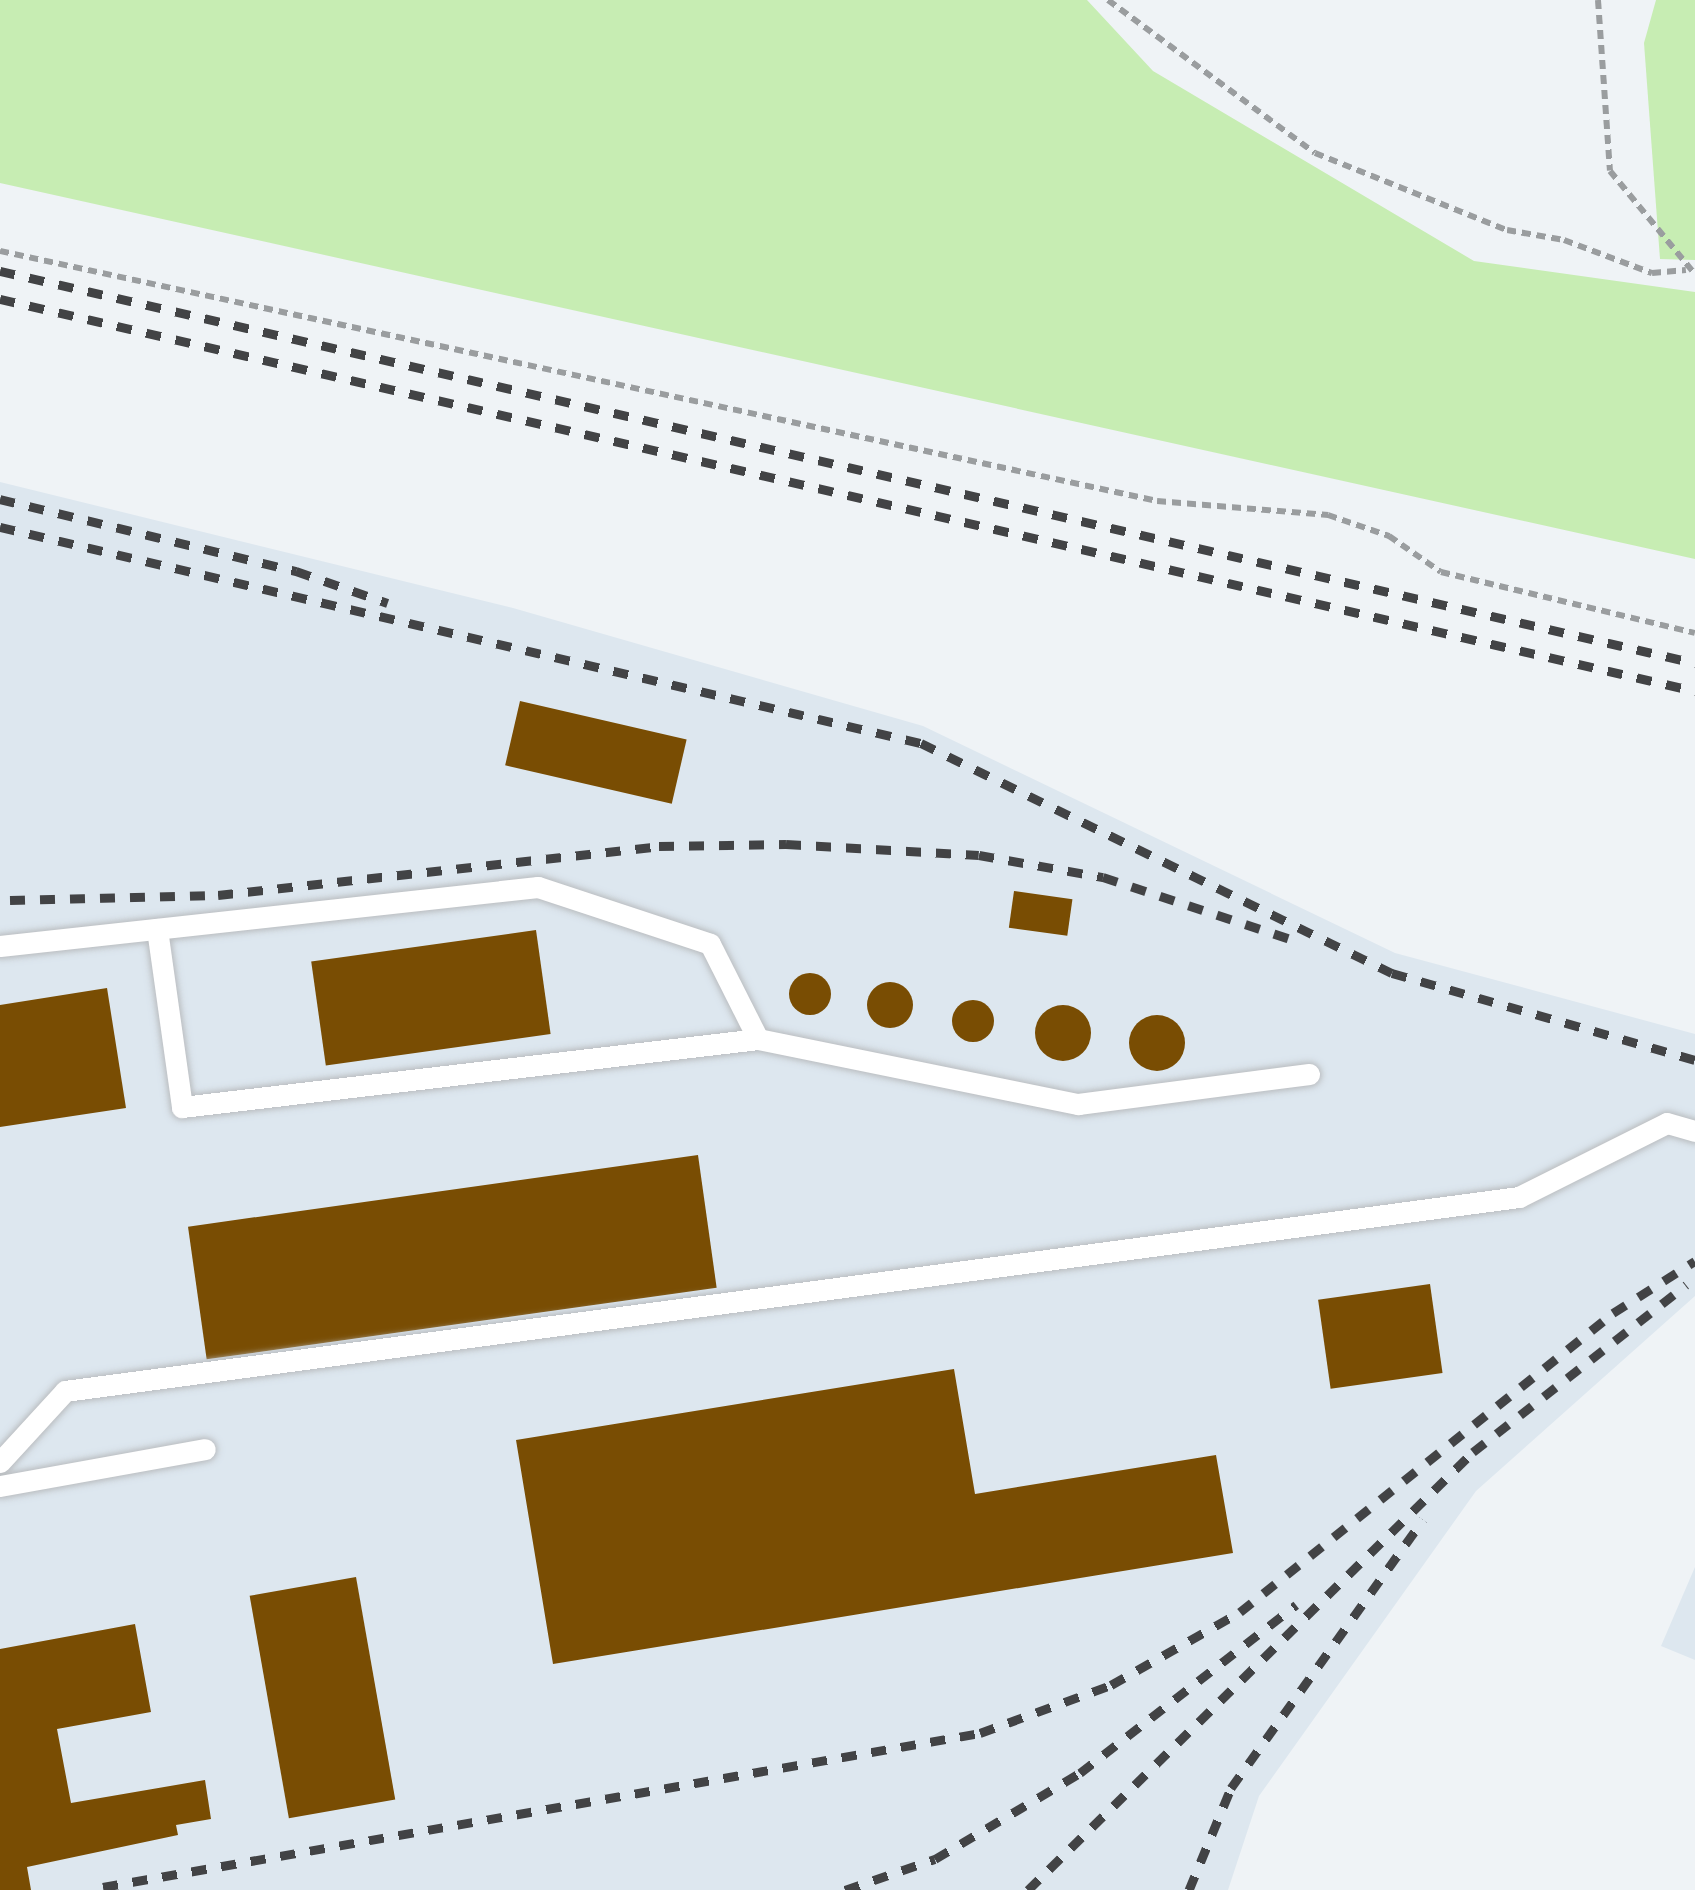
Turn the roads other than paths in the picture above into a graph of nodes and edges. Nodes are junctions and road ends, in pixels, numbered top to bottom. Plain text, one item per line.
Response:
1 (157, 929) junction
2 (0, 946) edge
3 (758, 1039) junction
4 (1310, 1074) dead end
5 (1695, 1131) edge
6 (205, 1449) dead end
7 (0, 1462) edge
8 (0, 1486) edge

1 - 2 lane
1 - 3 lane
1 - 3 lane
3 - 4 lane
5 - 7 lane
6 - 8 lane

